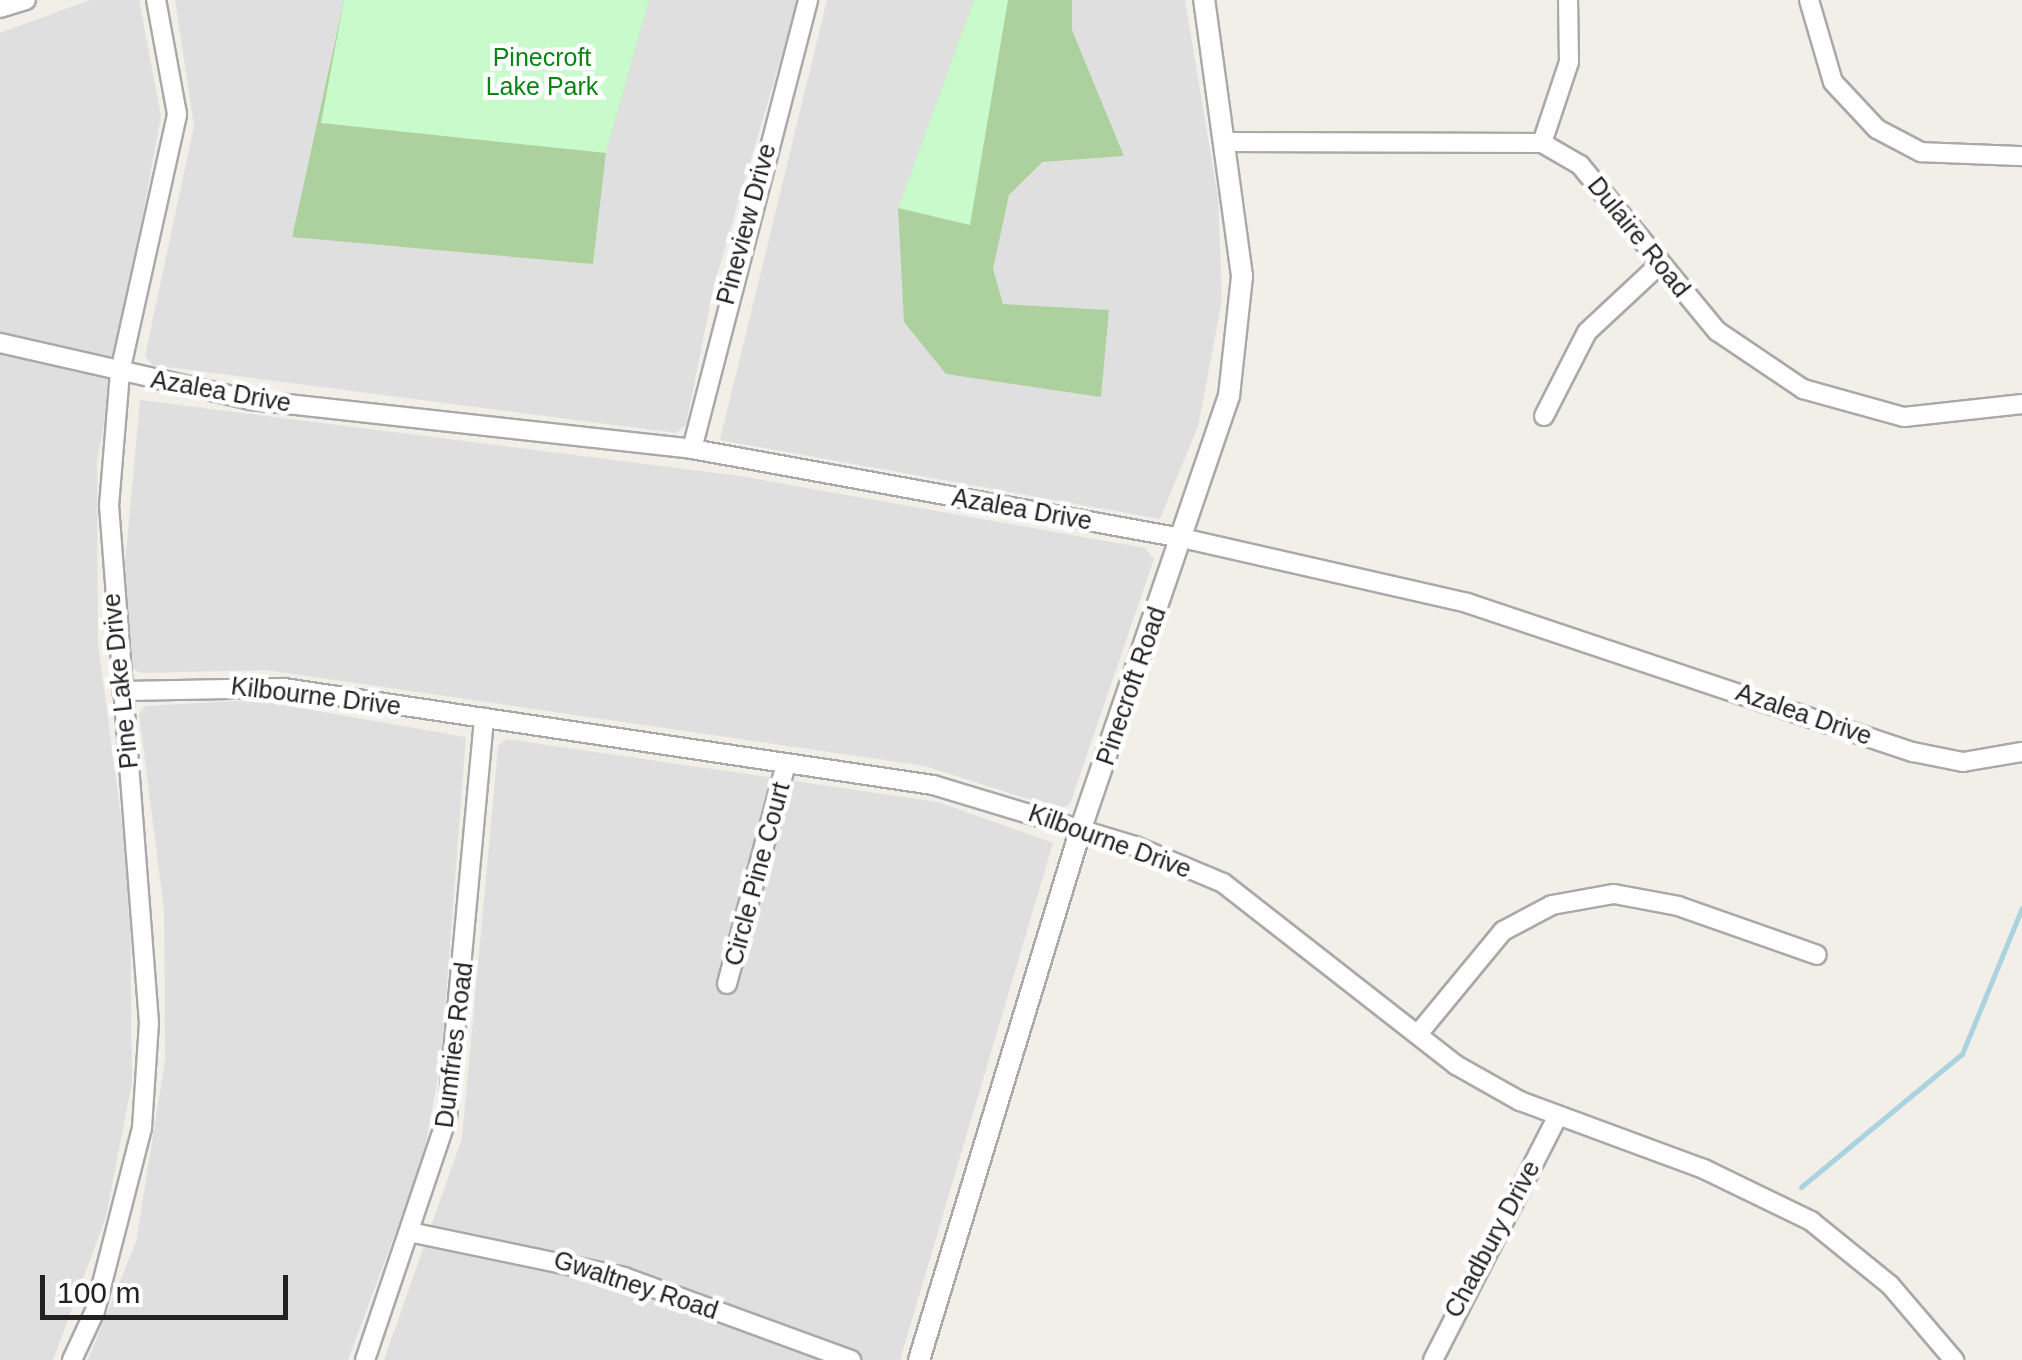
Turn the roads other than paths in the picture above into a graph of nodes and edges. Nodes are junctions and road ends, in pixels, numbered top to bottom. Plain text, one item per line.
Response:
1 (26, 0) edge
2 (156, 0) edge
3 (808, 0) edge
4 (1204, 0) edge
5 (1568, 0) edge
6 (1809, 0) edge
7 (0, 8) edge
8 (1229, 142) junction
9 (1542, 143) junction
10 (2022, 156) edge
11 (1660, 264) junction
12 (0, 343) edge
13 (120, 372) junction
14 (2022, 404) edge
15 (1544, 416) dead end
16 (692, 449) junction
17 (1182, 538) junction
18 (122, 691) junction
19 (484, 718) junction
20 (2022, 752) edge
21 (786, 764) junction
22 (1081, 828) junction
23 (1817, 955) dead end
24 (728, 984) dead end
25 (1418, 1034) junction
26 (1556, 1120) junction
27 (414, 1233) junction
28 (72, 1360) edge
29 (365, 1360) edge
30 (851, 1360) edge
31 (920, 1360) edge
32 (1433, 1360) edge
33 (1954, 1360) edge

1 - 7 street
2 - 13 street, Pine Lake Drive
3 - 16 street, Pineview Drive
4 - 8 street, Pinecroft Road
5 - 9 street
6 - 10 street
8 - 9 street
8 - 17 street, Pinecroft Road
9 - 11 street, Dulaire Road
11 - 14 street, Dulaire Road
11 - 15 street
12 - 13 street, Azalea Drive
13 - 16 street, Azalea Drive
13 - 18 street, Pine Lake Drive
16 - 17 street, Azalea Drive
17 - 20 street, Azalea Drive
17 - 22 street, Pinecroft Road
18 - 19 street, Kilbourne Drive
18 - 28 street, Pine Lake Drive
19 - 21 street, Kilbourne Drive
19 - 27 street, Dumfries Road
21 - 22 street, Kilbourne Drive
21 - 24 street, Circle Pine Court
22 - 25 street, Kilbourne Drive
22 - 31 street, Pinecroft Road
23 - 25 street
25 - 26 street, Kilbourne Drive
26 - 32 street, Chadbury Drive
26 - 33 street, Kilbourne Drive
27 - 29 street, Dumfries Road
27 - 30 street, Gwaltney Road

